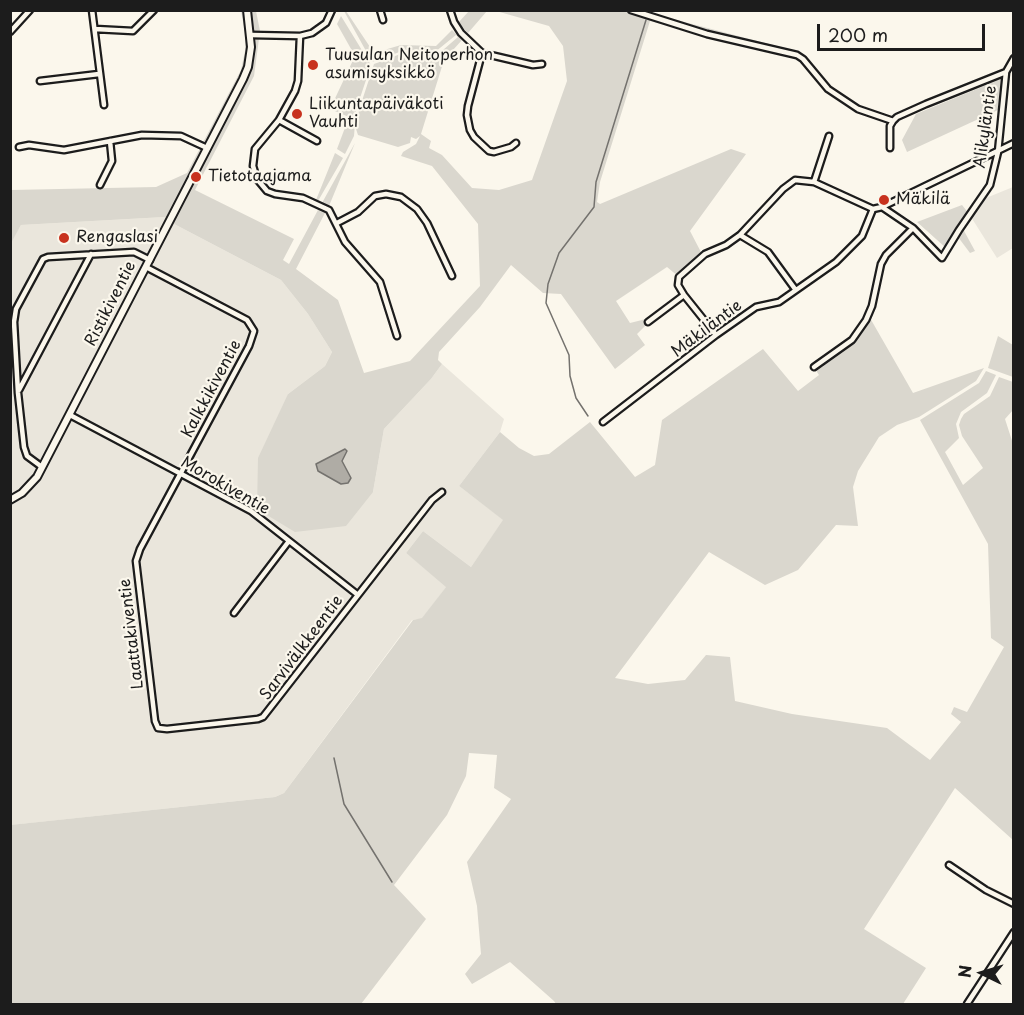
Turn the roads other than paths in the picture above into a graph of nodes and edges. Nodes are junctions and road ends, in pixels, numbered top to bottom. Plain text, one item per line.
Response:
1 (30, 10) edge
2 (92, 10) edge
3 (154, 10) edge
4 (247, 10) edge
5 (332, 10) edge
6 (380, 10) edge
7 (450, 10) edge
8 (631, 10) edge
9 (383, 20) dead end
10 (95, 29) junction
11 (10, 33) edge
12 (251, 35) junction
13 (300, 36) junction
14 (482, 53) junction
15 (1014, 58) edge
16 (542, 64) dead end
17 (1006, 72) junction
18 (99, 74) junction
19 (40, 81) dead end
20 (104, 105) dead end
21 (279, 120) junction
22 (893, 121) junction
23 (829, 136) dead end
24 (110, 141) junction
25 (317, 141) dead end
26 (516, 142) dead end
27 (1014, 143) edge
28 (20, 147) dead end
29 (207, 148) junction
30 (890, 148) dead end
31 (998, 152) junction
32 (814, 182) junction
33 (100, 185) dead end
34 (882, 207) junction
35 (873, 209) junction
36 (337, 223) junction
37 (913, 228) junction
38 (740, 235) junction
39 (91, 254) junction
40 (150, 260) junction
41 (146, 267) junction
42 (452, 276) dead end
43 (795, 290) junction
44 (684, 295) junction
45 (648, 322) dead end
46 (716, 335) junction
47 (397, 336) dead end
48 (814, 367) dead end
49 (18, 393) junction
50 (70, 414) junction
51 (603, 422) dead end
52 (42, 467) junction
53 (181, 474) junction
54 (442, 492) dead end
55 (10, 500) edge
56 (289, 540) junction
57 (358, 595) junction
58 (234, 613) dead end
59 (158, 728) joint
60 (949, 865) dead end
61 (1014, 904) edge
62 (1014, 932) edge
63 (967, 1005) edge

1 - 11 street
2 - 10 street
3 - 10 street
4 - 12 street, Ristikiventie
5 - 13 street
6 - 9 street
7 - 14 street
8 - 22 street
10 - 18 street
12 - 13 street
12 - 29 street, Ristikiventie
13 - 21 street
14 - 16 street
14 - 26 street
15 - 17 street, Alikyläntie
17 - 22 street
17 - 31 street, Alikyläntie
18 - 19 street
18 - 20 street
21 - 25 street
21 - 36 street
22 - 30 street
23 - 32 street
24 - 28 street
24 - 29 street
24 - 33 street
27 - 31 street
29 - 40 street, Ristikiventie
31 - 34 street
31 - 37 street, Alikyläntie
32 - 35 street
32 - 38 street
34 - 35 street
34 - 37 street
35 - 43 street, Mäkiläntie
36 - 42 street
36 - 47 street
37 - 48 street
38 - 43 street
38 - 44 street
39 - 40 street
39 - 49 street
39 - 49 street
40 - 41 street, Ristikiventie
41 - 50 street, Ristikiventie
41 - 53 street, Kalkkikiventie
43 - 46 street, Mäkiläntie
44 - 45 street
44 - 46 street
46 - 51 street, Mäkiläntie
49 - 52 street
50 - 52 street, Ristikiventie
50 - 53 street, Morokiventie
52 - 55 street, Ristikiventie
53 - 56 street, Morokiventie
53 - 59 street, Laattakiventie
54 - 57 street, Sarvivälkkeentie
56 - 57 street, Morokiventie
56 - 58 street
57 - 59 street, Sarvivälkkeentie
60 - 61 street
62 - 63 street

